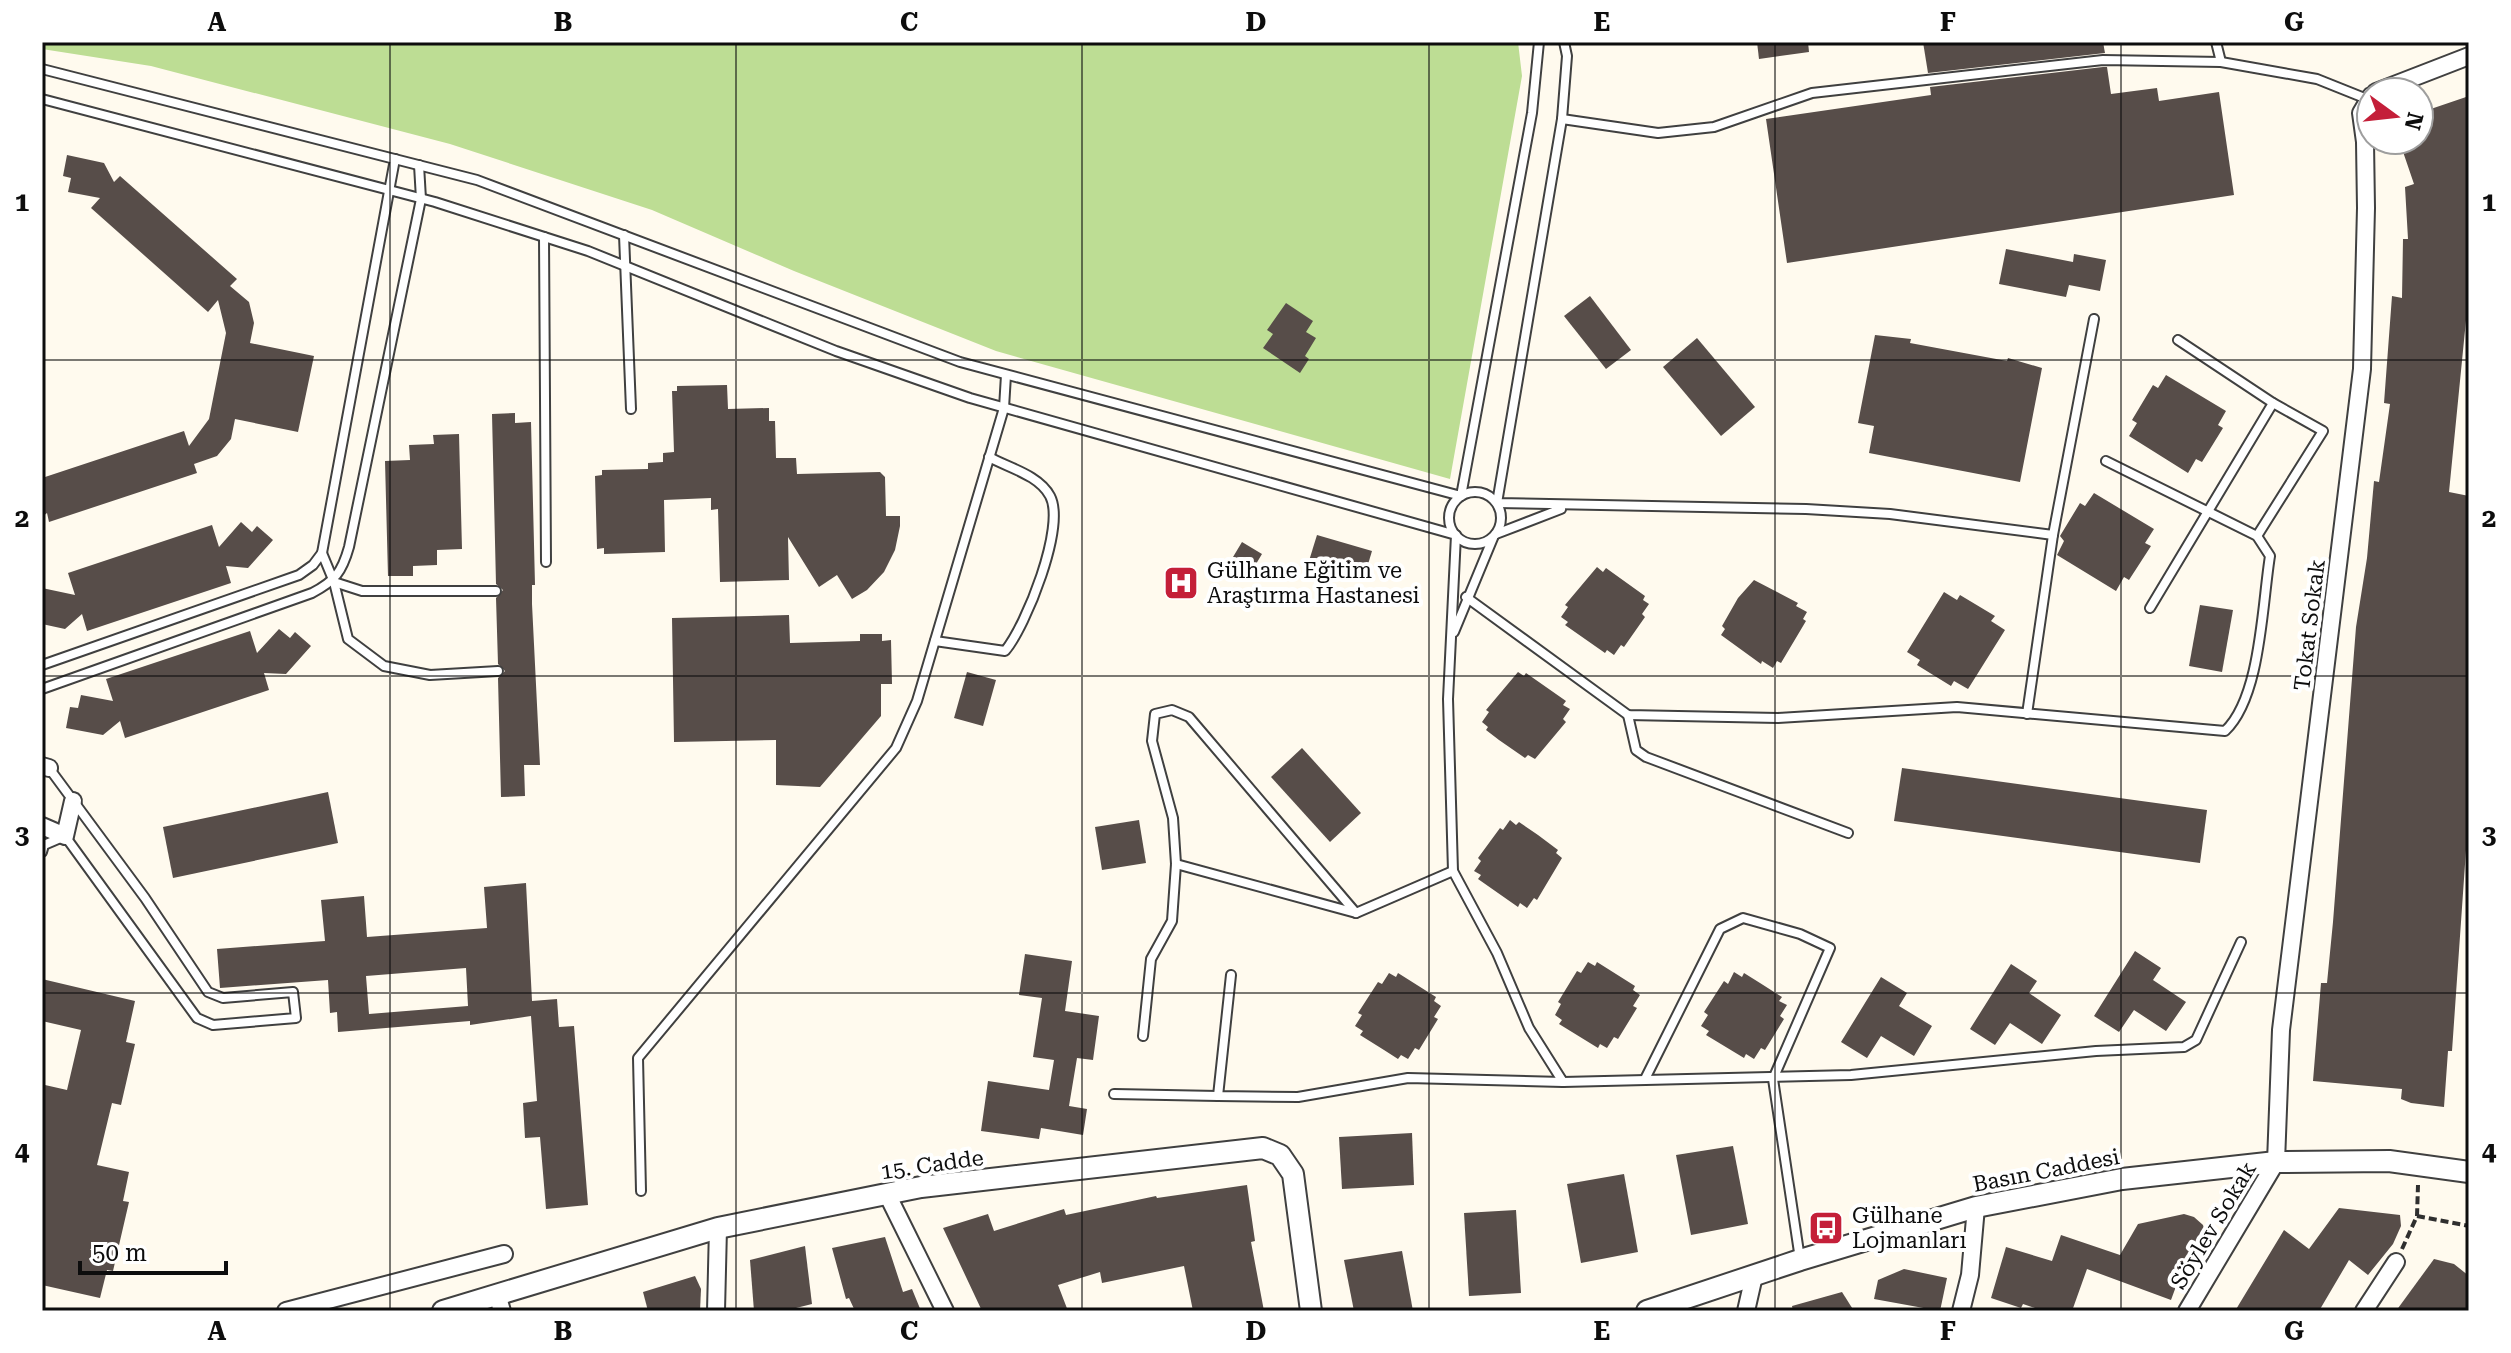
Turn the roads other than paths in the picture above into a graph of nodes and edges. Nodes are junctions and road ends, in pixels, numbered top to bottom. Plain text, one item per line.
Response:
1 (1539, 42) edge
2 (1564, 42) edge
3 (2216, 42) edge
4 (2469, 56) edge
5 (2221, 62) junction
6 (42, 69) edge
7 (2420, 76) edge
8 (2355, 91) edge
9 (42, 99) edge
10 (1562, 119) junction
11 (2365, 156) edge
12 (395, 159) junction
13 (419, 165) junction
14 (392, 192) junction
15 (421, 199) junction
16 (624, 235) junction
17 (544, 237) junction
18 (628, 267) junction
19 (2094, 319) dead end
20 (2178, 340) dead end
21 (1006, 375) junction
22 (2273, 403) junction
23 (1004, 408) junction
24 (631, 409) dead end
25 (989, 457) junction
26 (2106, 461) dead end
27 (1461, 496) junction
28 (1497, 503) junction
29 (1566, 507) junction
30 (2209, 512) junction
31 (1456, 535) junction
32 (1494, 535) junction
33 (2053, 535) junction
34 (2257, 536) junction
35 (322, 553) junction
36 (546, 562) dead end
37 (334, 582) junction
38 (496, 591) dead end
39 (1466, 597) junction
40 (2150, 608) dead end
41 (935, 641) junction
42 (1450, 644) junction
43 (42, 665) edge
44 (498, 671) dead end
45 (42, 689) edge
46 (2027, 714) junction
47 (1628, 715) junction
48 (44, 765) edge
49 (73, 801) junction
50 (42, 826) edge
51 (1848, 833) dead end
52 (65, 836) junction
53 (42, 852) edge
54 (1176, 864) junction
55 (1453, 871) junction
56 (1356, 913) junction
57 (2241, 942) dead end
58 (1231, 975) dead end
59 (1143, 1036) dead end
60 (1645, 1079) junction
61 (1773, 1079) junction
62 (1563, 1082) junction
63 (1114, 1094) dead end
64 (1218, 1096) junction
65 (2276, 1162) junction
66 (2469, 1172) edge
67 (641, 1191) dead end
68 (887, 1194) junction
69 (1976, 1207) junction
70 (718, 1228) junction
71 (504, 1254) dead end
72 (1800, 1260) junction
73 (2396, 1262) road end
74 (1754, 1276) junction
75 (499, 1303) edge
76 (286, 1311) edge
77 (443, 1311) edge
78 (716, 1311) edge
79 (945, 1311) edge
80 (1311, 1311) edge
81 (1647, 1311) edge
82 (1746, 1311) edge
83 (1961, 1311) edge
84 (2187, 1311) edge
85 (2364, 1311) edge

1 - 27 lane
2 - 10 lane
3 - 5 lane
4 - 7 street
5 - 8 lane
5 - 10 lane
6 - 12 lane
9 - 14 lane
10 - 28 lane
11 - 65 street, Tokat Sokak
12 - 13 lane
12 - 14 lane
13 - 15 lane
13 - 16 lane
14 - 15 lane
14 - 35 lane
15 - 17 lane
15 - 37 lane
16 - 18 lane
16 - 21 lane
17 - 18 lane
17 - 36 lane
18 - 23 lane
18 - 24 lane
19 - 33 lane
20 - 22 lane
21 - 23 lane
21 - 27 lane
22 - 30 lane
22 - 34 lane
23 - 25 lane
23 - 31 lane
25 - 41 lane
25 - 41 lane
26 - 30 lane
27 - 28 lane
27 - 31 lane
28 - 29 lane
28 - 32 lane
29 - 32 lane
29 - 33 lane
30 - 34 lane
30 - 40 lane
31 - 32 lane
31 - 42 lane
32 - 39 lane
33 - 46 lane
34 - 46 lane
35 - 37 lane
35 - 43 lane
37 - 38 lane
37 - 44 lane
37 - 45 lane
39 - 42 lane
39 - 47 lane
41 - 67 lane
42 - 55 lane
46 - 47 lane
47 - 51 lane
48 - 49 lane
49 - 52 street
49 - 52 lane
50 - 52 street
52 - 53 lane
54 - 56 lane
54 - 56 lane
54 - 59 lane
55 - 56 lane
55 - 62 lane
57 - 61 lane
58 - 64 lane
60 - 61 lane
60 - 61 lane
60 - 62 lane
61 - 72 lane
62 - 64 lane
63 - 64 lane
65 - 66 street, Basın Caddesi
65 - 69 street, Basın Caddesi
65 - 84 street, Söylev Sokak
68 - 70 street, 15. Cadde
68 - 79 street
68 - 80 street, 15. Cadde
69 - 72 street, Basın Caddesi
69 - 83 street
70 - 75 street, 15. Cadde
70 - 78 street
71 - 76 street
72 - 74 street, Basın Caddesi
73 - 85 street
74 - 81 street, Basın Caddesi
74 - 82 street
75 - 77 street, 15. Cadde

